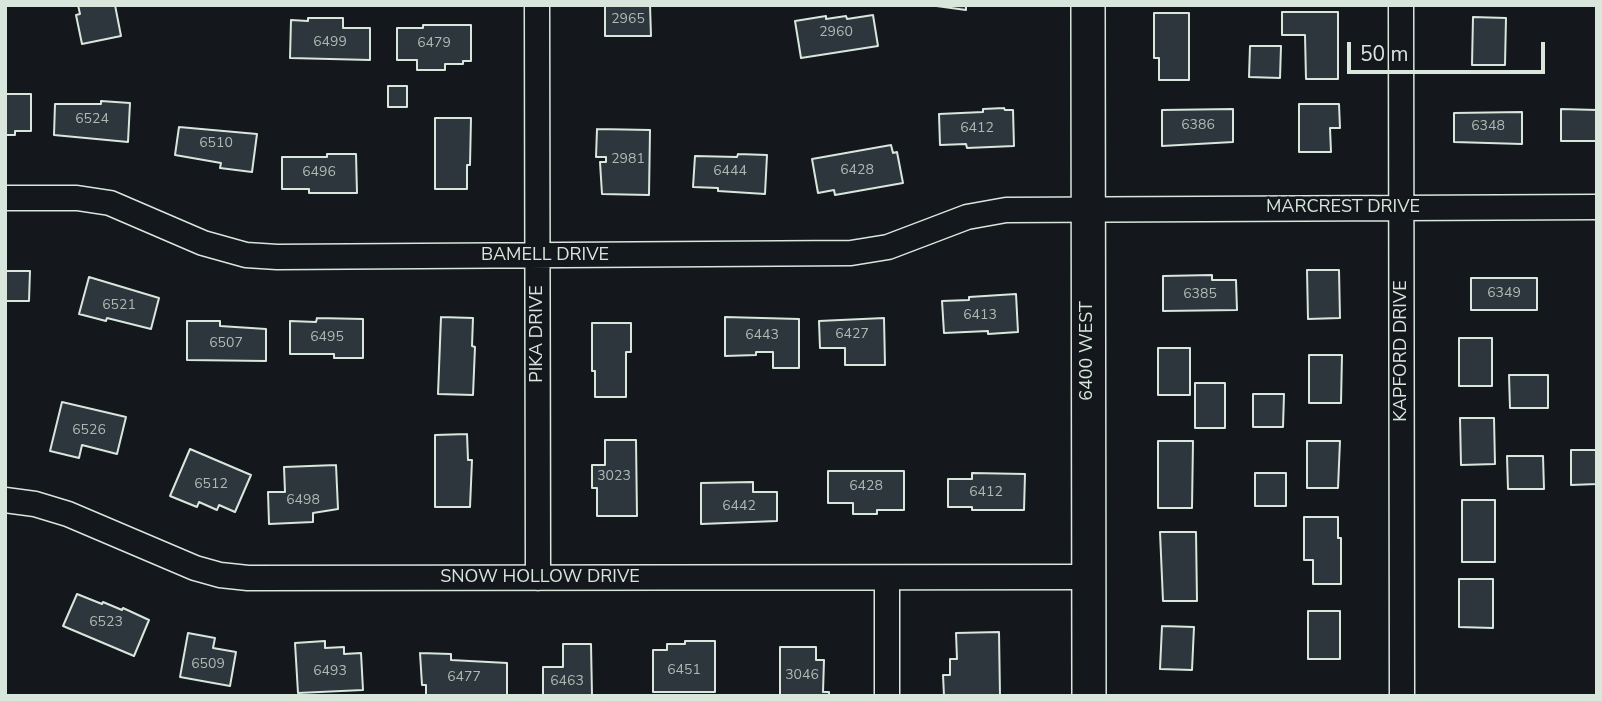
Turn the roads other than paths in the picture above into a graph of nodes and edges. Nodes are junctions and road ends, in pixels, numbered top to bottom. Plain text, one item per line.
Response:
1 (537, 5) edge
2 (1088, 5) edge
3 (1401, 5) edge
4 (5, 198) edge
5 (1402, 207) junction
6 (1597, 207) edge
7 (1088, 209) junction
8 (537, 256) junction
9 (5, 500) edge
10 (1089, 577) junction
11 (538, 578) junction
12 (887, 578) junction
13 (887, 696) edge
14 (1089, 696) edge
15 (1402, 696) edge

1 - 8 street, PIKA DRIVE
2 - 7 street, 6400 WEST
3 - 5 street, KAPFORD DRIVE
4 - 8 street, BAMELL DRIVE
5 - 6 street, MARCREST DRIVE
5 - 7 street, MARCREST DRIVE
5 - 15 street, KAPFORD DRIVE
7 - 8 street, BAMELL DRIVE
7 - 10 street, 6400 WEST
8 - 11 street, PIKA DRIVE
9 - 11 street, SNOW HOLLOW DRIVE
10 - 12 street, SNOW HOLLOW DRIVE
10 - 14 street, 6400 WEST
11 - 12 street, SNOW HOLLOW DRIVE
12 - 13 street

